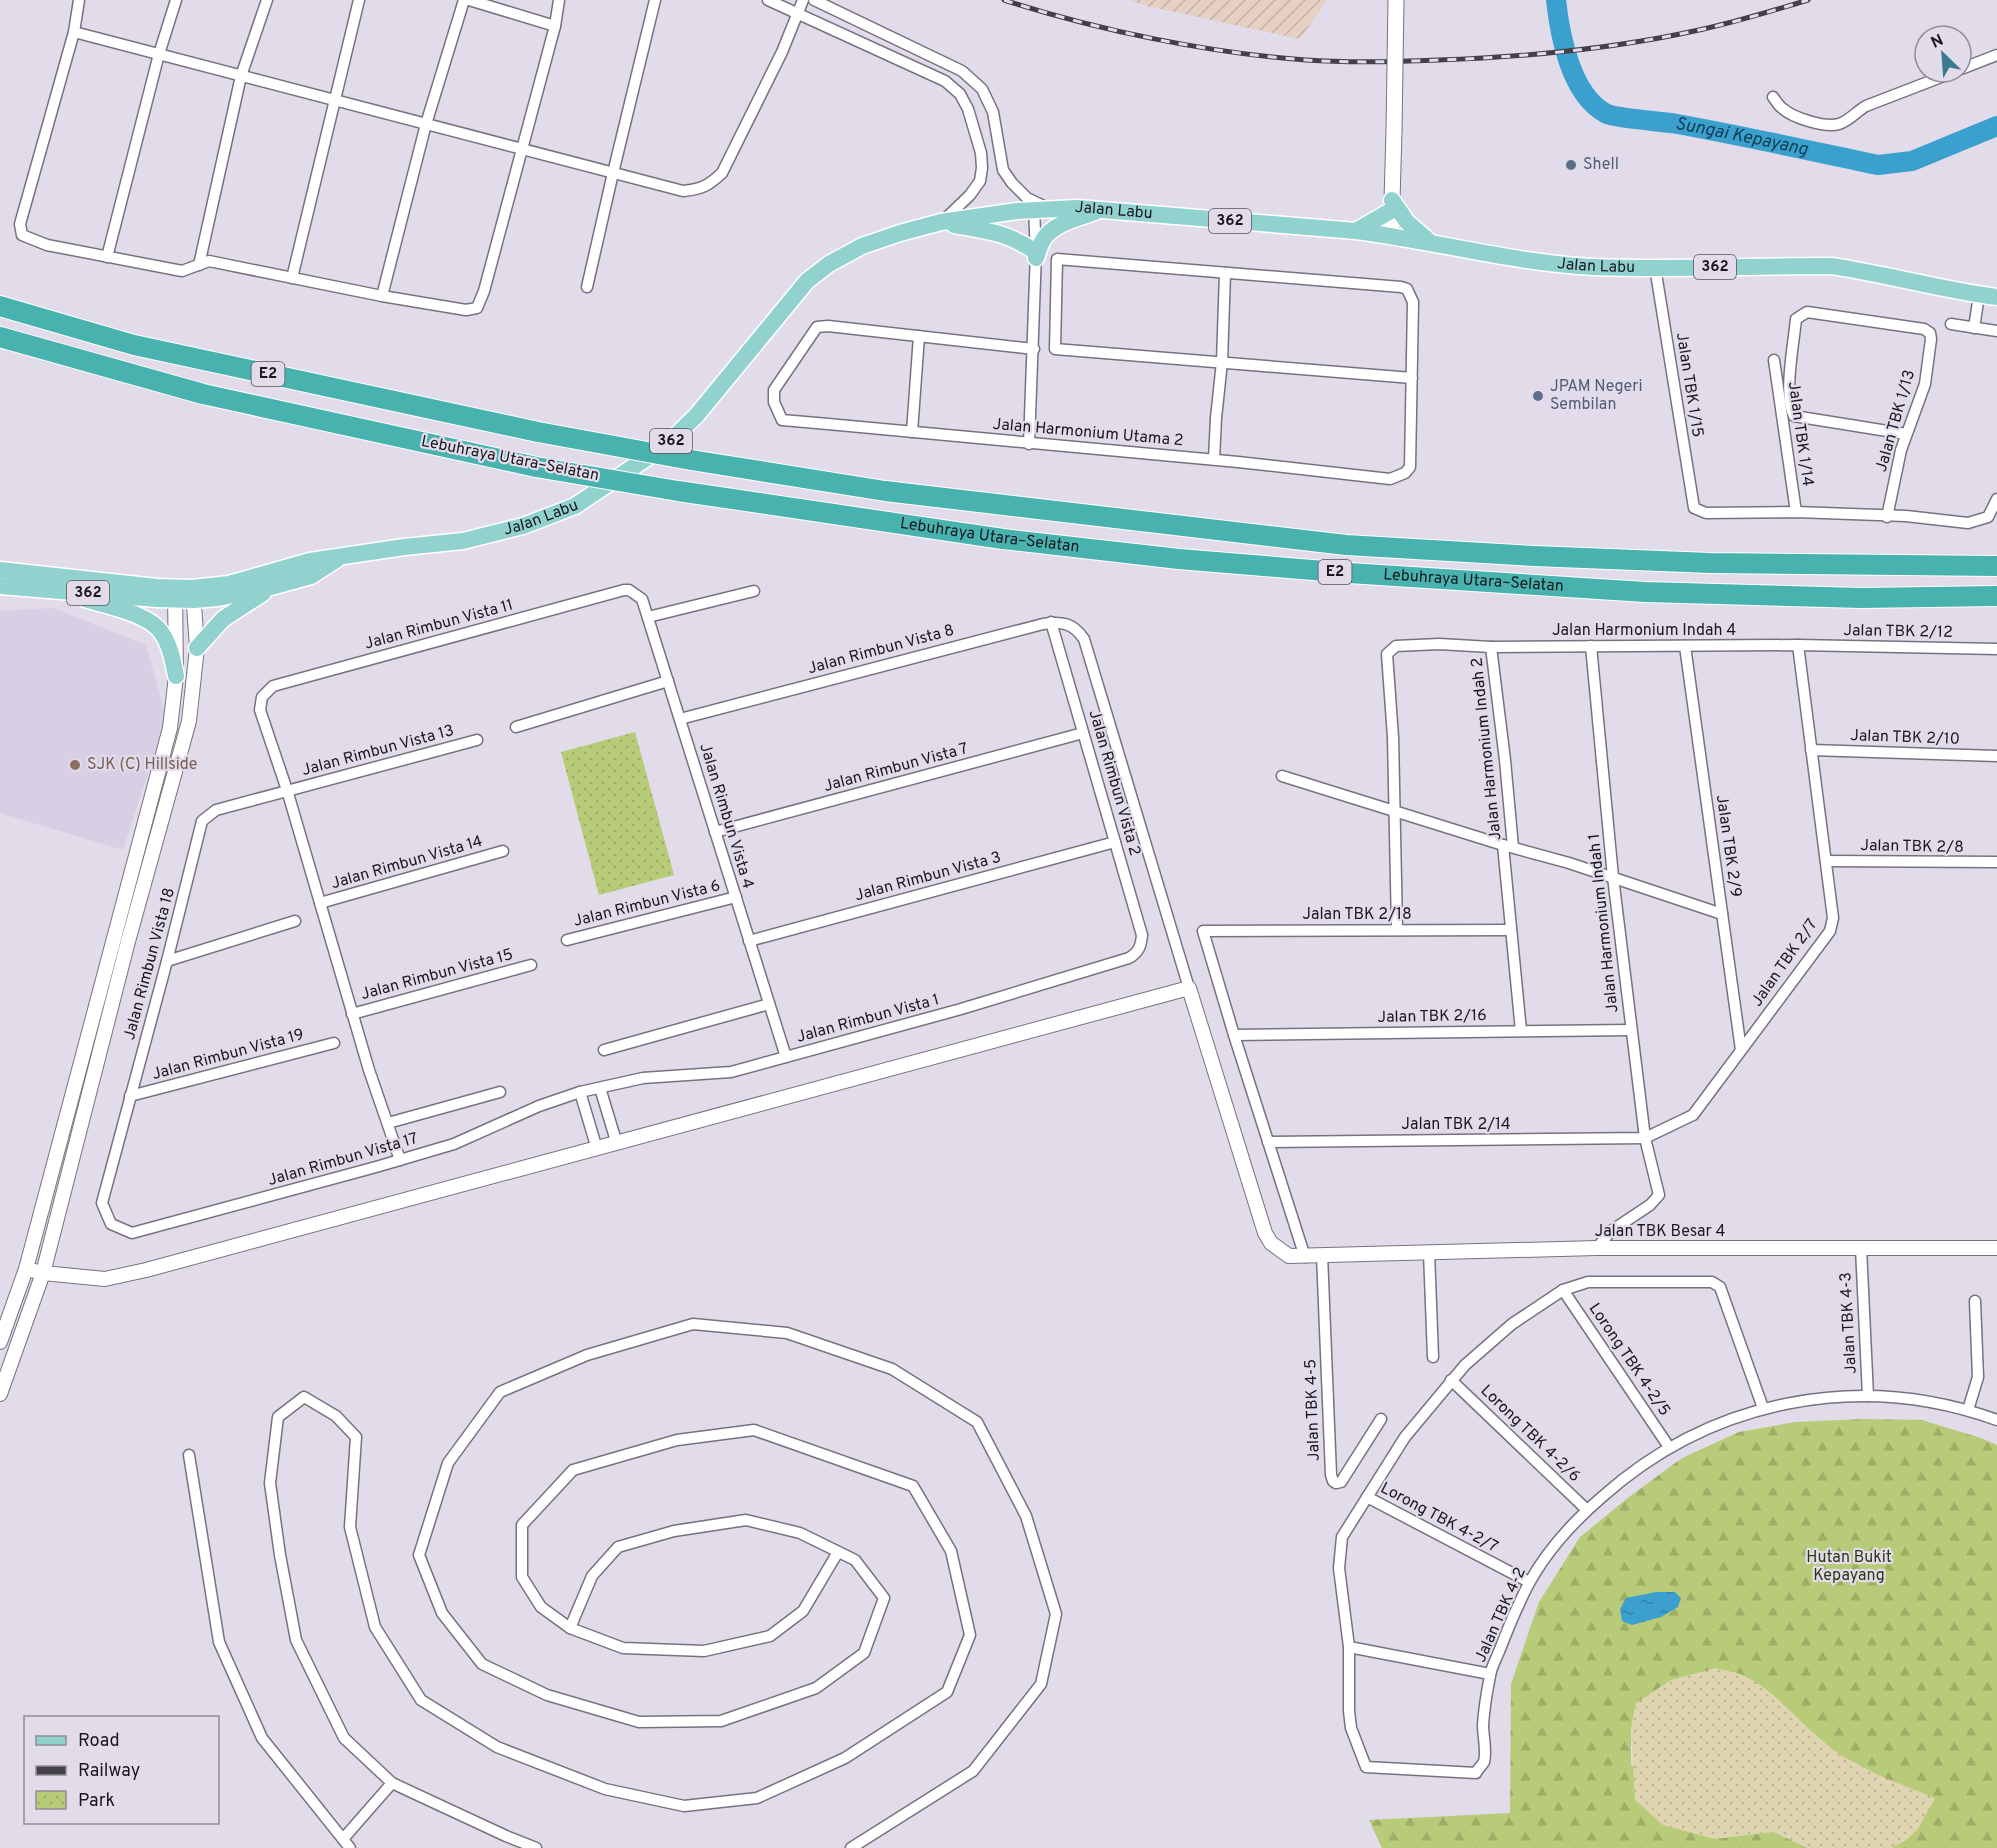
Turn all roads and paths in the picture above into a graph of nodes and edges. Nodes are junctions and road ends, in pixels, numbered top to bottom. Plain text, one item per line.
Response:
1 (79, 0) edge
2 (176, 0) edge
3 (267, 0) edge
4 (359, 0) edge
5 (464, 0) edge
6 (469, 0) edge
7 (559, 0) edge
8 (655, 0) edge
9 (768, 0) edge
10 (803, 0) edge
11 (814, 0) edge
12 (1396, 0) edge
13 (798, 15) junction
14 (555, 26) junction
15 (74, 32) junction
16 (159, 54) junction
17 (1997, 56) edge
18 (1973, 65) edge
19 (241, 76) junction
20 (1923, 84) edge
21 (1773, 97) dead end
22 (335, 100) junction
23 (426, 124) junction
24 (522, 149) junction
25 (613, 172) junction
26 (1392, 205) junction
27 (1041, 209) junction
28 (1105, 209) junction
29 (941, 222) junction
30 (1356, 231) junction
31 (1391, 235) junction
32 (1432, 243) junction
33 (1036, 255) junction
34 (107, 256) junction
35 (199, 264) junction
36 (1655, 267) junction
37 (1225, 273) junction
38 (292, 278) junction
39 (587, 287) dead end
40 (1979, 295) junction
41 (382, 296) junction
42 (1997, 297) edge
43 (0, 306) edge
44 (1951, 324) dead end
45 (1974, 328) junction
46 (1997, 331) edge
47 (919, 336) junction
48 (0, 337) edge
49 (1034, 349) junction
50 (1774, 360) dead end
51 (1222, 362) junction
52 (1412, 378) junction
53 (912, 432) junction
54 (1906, 434) junction
55 (1029, 444) junction
56 (1214, 459) junction
57 (1997, 498) edge
58 (1796, 512) junction
59 (1887, 517) junction
60 (339, 558) junction
61 (1997, 566) edge
62 (0, 570) edge
63 (0, 586) edge
64 (272, 587) junction
65 (54, 590) junction
66 (629, 590) joint
67 (754, 591) dead end
68 (175, 594) junction
69 (193, 594) junction
70 (1997, 596) edge
71 (648, 617) junction
72 (1051, 622) junction
73 (1798, 645) junction
74 (1591, 646) junction
75 (1685, 646) junction
76 (1491, 647) junction
77 (197, 648) junction
78 (1997, 649) edge
79 (176, 676) junction
80 (668, 681) junction
81 (680, 719) junction
82 (516, 726) dead end
83 (1083, 733) junction
84 (477, 740) dead end
85 (1812, 750) junction
86 (1997, 756) edge
87 (1282, 776) dead end
88 (287, 790) junction
89 (1394, 811) junction
90 (716, 832) junction
91 (139, 841) junction
92 (1115, 842) junction
93 (155, 844) junction
94 (1508, 846) junction
95 (503, 851) dead end
96 (1826, 861) junction
97 (1997, 862) edge
98 (1613, 877) junction
99 (736, 897) junction
100 (320, 903) junction
101 (1722, 914) junction
102 (295, 921) dead end
103 (1397, 929) junction
104 (1511, 930) junction
105 (567, 940) dead end
106 (750, 941) junction
107 (1137, 953) joint
108 (167, 961) junction
109 (531, 965) dead end
110 (1189, 988) junction
111 (769, 1004) junction
112 (352, 1014) junction
113 (1631, 1030) junction
114 (1521, 1031) junction
115 (1234, 1035) junction
116 (334, 1043) dead end
117 (604, 1050) dead end
118 (1741, 1050) junction
119 (786, 1057) junction
120 (600, 1088) junction
121 (500, 1092) dead end
122 (580, 1092) junction
123 (130, 1096) junction
124 (388, 1123) junction
125 (1645, 1138) junction
126 (1268, 1142) junction
127 (617, 1144) junction
128 (597, 1149) junction
129 (400, 1160) junction
130 (102, 1203) joint
131 (1597, 1248) junction
132 (1861, 1248) junction
133 (1997, 1248) edge
134 (1429, 1252) junction
135 (1323, 1255) junction
136 (1305, 1257) junction
137 (26, 1269) junction
138 (43, 1273) junction
139 (1563, 1290) junction
140 (1975, 1301) dead end
141 (0, 1342) edge
142 (1432, 1357) dead end
143 (1451, 1380) junction
144 (0, 1394) edge
145 (1868, 1396) junction
146 (1763, 1408) junction
147 (1968, 1410) junction
148 (1381, 1419) dead end
149 (1997, 1420) edge
150 (1670, 1448) junction
151 (189, 1455) dead end
152 (1367, 1497) junction
153 (1587, 1510) junction
154 (838, 1552) junction
155 (1529, 1582) junction
156 (570, 1628) junction
157 (1349, 1647) junction
158 (1490, 1674) junction
159 (392, 1783) junction
160 (347, 1844) edge
161 (536, 1848) edge
162 (851, 1848) edge

1 - 15 street
2 - 16 street
3 - 19 street
4 - 22 street
5 - 23 street
6 - 14 street
7 - 14 street
8 - 25 street
9 - 13 street
10 - 13 street
11 - 27 street
12 - 26 main road, bridge
13 - 25 street
13 - 29 street
14 - 24 street
15 - 16 street
15 - 34 street
16 - 19 street
16 - 34 street
17 - 18 street
19 - 22 street
19 - 35 street
20 - 21 street
22 - 23 street
22 - 38 street
23 - 24 street
23 - 41 street
24 - 25 street
24 - 41 street
25 - 39 street
26 - 30 main road
26 - 31 main road
26 - 32 main road
27 - 28 main road, Jalan Labu / 362
27 - 29 main road, Jalan Labu / 362
27 - 33 street
28 - 30 main road, Jalan Labu / 362
28 - 33 main road
29 - 33 main road
29 - 60 main road, Jalan Labu / 362
30 - 31 main road, Jalan Labu / 362
31 - 32 main road, Jalan Labu / 362
32 - 36 main road, Jalan Labu / 362
33 - 49 street
34 - 35 street
35 - 38 street
36 - 40 main road, Jalan Labu / 362
36 - 58 street, Jalan TBK 1/15
37 - 51 street
37 - 51 street
37 - 52 street
38 - 41 street
40 - 42 main road, Jalan Labu / 362
40 - 45 street
43 - 61 highway, Lebuhraya Utara–Selatan / E2, bridge
44 - 45 street
45 - 46 street
47 - 49 street
47 - 53 street
47 - 53 street, Jalan Harmonium Utama 2
48 - 70 highway, Lebuhraya Utara–Selatan / E2, bridge
49 - 55 street
50 - 58 street, Jalan TBK 1/14
51 - 52 street
51 - 56 street
52 - 56 street, Jalan Harmonium Utama 2
53 - 55 street, Jalan Harmonium Utama 2
54 - 54 street, Jalan TBK 1/13
54 - 59 street, Jalan TBK 1/13
55 - 56 street, Jalan Harmonium Utama 2
57 - 59 street
58 - 59 street
60 - 64 main road, Jalan Labu / 362
60 - 69 main road, Jalan Labu / 362
62 - 68 main road, Jalan Labu / 362
63 - 65 main road, Jalan Labu / 362
64 - 69 main road, Jalan Labu / 362
64 - 77 main road
65 - 68 main road, Jalan Labu / 362
65 - 79 main road
66 - 71 street, Jalan Rimbun Vista 4
66 - 88 street, Jalan Rimbun Vista 11
67 - 71 street
68 - 69 main road, Jalan Labu / 362
68 - 79 street
69 - 77 street
71 - 80 street, Jalan Rimbun Vista 4
72 - 81 street, Jalan Rimbun Vista 8
72 - 83 street, Jalan Rimbun Vista 2
72 - 110 street
73 - 75 street, Jalan Harmonium Indah 4
73 - 78 street, Jalan TBK 2/12
73 - 85 street, Jalan TBK 2/7
74 - 75 street, Jalan Harmonium Indah 4
74 - 76 street, Jalan Harmonium Indah 4
74 - 98 street, Jalan Harmonium Indah 1
75 - 101 street, Jalan TBK 2/9
76 - 89 street, Jalan Harmonium Indah 4
76 - 94 street, Jalan Harmonium Indah 2
77 - 93 street
79 - 91 street
80 - 81 street, Jalan Rimbun Vista 4
80 - 82 street
81 - 90 street, Jalan Rimbun Vista 4
83 - 90 street, Jalan Rimbun Vista 7
83 - 92 street, Jalan Rimbun Vista 2
84 - 88 street, Jalan Rimbun Vista 13
85 - 86 street, Jalan TBK 2/10
85 - 96 street, Jalan TBK 2/7
87 - 89 street
88 - 100 street
88 - 108 street, Jalan Rimbun Vista 18
89 - 94 street
89 - 103 street
90 - 99 street, Jalan Rimbun Vista 4
91 - 93 street
91 - 137 street
92 - 106 street, Jalan Rimbun Vista 3
92 - 107 street, Jalan Rimbun Vista 2
93 - 138 street
94 - 98 street
94 - 104 street, Jalan Harmonium Indah 2
95 - 100 street, Jalan Rimbun Vista 14
96 - 97 street, Jalan TBK 2/8
96 - 118 street, Jalan TBK 2/7
98 - 101 street
98 - 113 street, Jalan Harmonium Indah 1
99 - 105 street, Jalan Rimbun Vista 6
99 - 106 street, Jalan Rimbun Vista 4
100 - 112 street
101 - 118 street, Jalan TBK 2/9
102 - 108 street
103 - 104 street, Jalan TBK 2/18
103 - 115 street, Jalan TBK 2/18
104 - 114 street, Jalan Harmonium Indah 2
106 - 111 street, Jalan Rimbun Vista 4
107 - 119 street, Jalan Rimbun Vista 1
108 - 123 street, Jalan Rimbun Vista 18
109 - 112 street, Jalan Rimbun Vista 15
110 - 127 street
110 - 136 street
111 - 117 street
111 - 119 street, Jalan Rimbun Vista 4
112 - 124 street
113 - 114 street, Jalan TBK 2/16
113 - 125 street, Jalan Harmonium Indah 1
114 - 115 street, Jalan TBK 2/16
115 - 126 street
116 - 123 street, Jalan Rimbun Vista 19
118 - 125 street, Jalan TBK 2/7
119 - 120 street, Jalan Rimbun Vista 1
120 - 122 street, Jalan Rimbun Vista 17
120 - 127 street
121 - 124 street
122 - 128 street
122 - 129 street, Jalan Rimbun Vista 17
123 - 130 street, Jalan Rimbun Vista 18
124 - 129 street
125 - 126 street, Jalan TBK 2/14
125 - 131 street, Jalan Harmonium Indah 1
126 - 136 street
127 - 128 street
128 - 138 street
129 - 130 street, Jalan Rimbun Vista 17
131 - 132 street, Jalan TBK Besar 4
131 - 134 street, Jalan TBK Besar 4
132 - 133 street, Jalan TBK Besar 4
132 - 145 street, Jalan TBK 4-3
134 - 135 street, Jalan TBK Besar 4
134 - 142 street
135 - 136 street, Jalan TBK Besar 4
135 - 148 street, Jalan TBK 4-5
137 - 138 street
137 - 141 street
138 - 144 street
139 - 143 street
139 - 146 street
139 - 150 street, Lorong TBK 4-2/5
140 - 147 street
143 - 152 street
143 - 153 street, Lorong TBK 4-2/6
145 - 146 street, Jalan TBK 4-2
145 - 147 street, Jalan TBK 4-2
146 - 150 street, Jalan TBK 4-2
147 - 149 street, Jalan TBK 4-2
150 - 153 street, Jalan TBK 4-2
151 - 160 street
152 - 155 street, Lorong TBK 4-2/7
152 - 157 street
153 - 155 street, Jalan TBK 4-2
154 - 156 street
154 - 156 street
154 - 162 street
155 - 158 street, Jalan TBK 4-2
156 - 159 street
157 - 158 street
157 - 158 street, Jalan TBK 4-2
159 - 160 street
159 - 161 street

